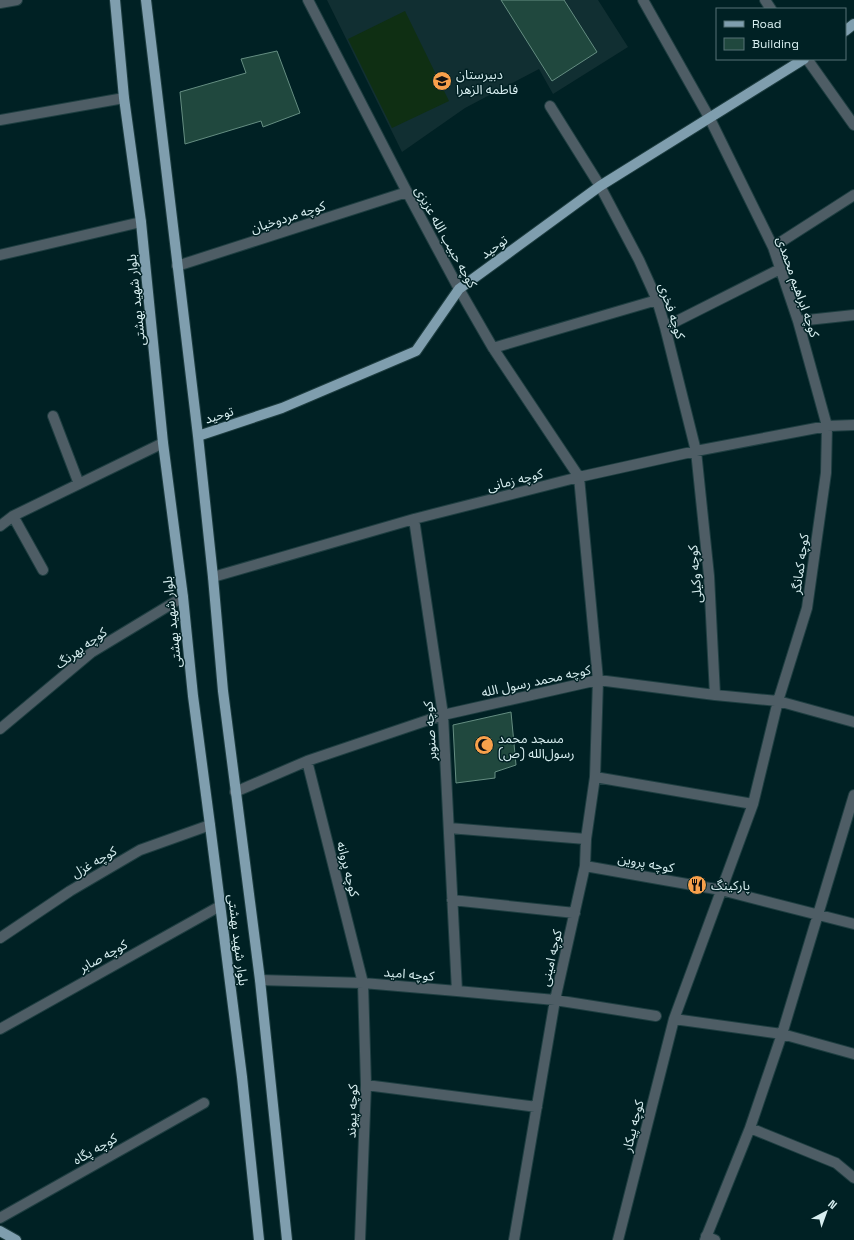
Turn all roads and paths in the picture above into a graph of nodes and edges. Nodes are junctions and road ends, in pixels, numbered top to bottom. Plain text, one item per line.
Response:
1 (17, 0) edge
2 (115, 0) edge
3 (146, 0) edge
4 (308, 0) edge
5 (643, 0) edge
6 (0, 3) edge
7 (854, 24) edge
8 (846, 30) edge
9 (804, 60) edge
10 (807, 60) edge
11 (124, 98) junction
12 (550, 106) dead end
13 (710, 119) junction
14 (0, 120) edge
15 (854, 125) edge
16 (600, 186) junction
17 (407, 192) junction
18 (854, 195) edge
19 (141, 222) junction
20 (773, 247) junction
21 (0, 255) edge
22 (177, 266) junction
23 (780, 269) junction
24 (460, 289) junction
25 (656, 300) junction
26 (854, 315) edge
27 (798, 321) junction
28 (665, 327) junction
29 (493, 348) junction
30 (53, 416) dead end
31 (854, 425) edge
32 (827, 426) junction
33 (198, 436) junction
34 (163, 443) junction
35 (696, 452) junction
36 (579, 477) junction
37 (79, 484) junction
38 (13, 516) junction
39 (414, 519) junction
40 (0, 526) edge
41 (43, 570) dead end
42 (213, 577) junction
43 (183, 597) junction
44 (598, 680) junction
45 (715, 695) junction
46 (778, 701) junction
47 (443, 715) junction
48 (854, 722) edge
49 (0, 729) edge
50 (307, 761) junction
51 (595, 777) junction
52 (235, 792) junction
53 (854, 795) edge
54 (753, 804) junction
55 (210, 826) junction
56 (849, 827) edge
57 (449, 828) junction
58 (586, 839) junction
59 (585, 866) junction
60 (721, 890) junction
61 (452, 900) junction
62 (220, 906) junction
63 (575, 913) junction
64 (818, 914) junction
65 (854, 924) edge
66 (0, 938) edge
67 (260, 980) junction
68 (363, 983) junction
69 (457, 991) junction
70 (555, 1000) junction
71 (656, 1016) dead end
72 (674, 1019) junction
73 (0, 1029) edge
74 (782, 1034) junction
75 (854, 1054) edge
76 (366, 1085) junction
77 (204, 1103) dead end
78 (537, 1107) junction
79 (750, 1128) junction
80 (854, 1178) edge
81 (0, 1218) edge
82 (0, 1231) edge
83 (709, 1239) edge
84 (16, 1240) edge
85 (259, 1240) edge
86 (287, 1240) edge
87 (360, 1240) edge
88 (514, 1240) edge
89 (618, 1240) edge

1 - 6 street
2 - 11 main road, بلوار شهید بهشتی
3 - 22 main road, بلوار شهید بهشتی
4 - 17 street, کوچه حبیب الله عزیزی
5 - 13 street, کوچه ابراهیم محمدی
7 - 8 main road
9 - 13 main road, توحید
10 - 15 street
11 - 14 street
11 - 19 main road, بلوار شهید بهشتی
12 - 16 street, کوچه فخری
13 - 16 main road, توحید
13 - 20 street, کوچه ابراهیم محمدی
16 - 24 main road, توحید
16 - 25 street, کوچه فخری
17 - 22 street, کوچه مردوخیان
17 - 24 street, کوچه حبیب الله عزیزی
18 - 20 street
19 - 21 street
19 - 34 main road, بلوار شهید بهشتی
20 - 23 street, کوچه ابراهیم محمدی
22 - 33 main road, بلوار شهید بهشتی
23 - 27 street, کوچه ابراهیم محمدی
23 - 28 street
24 - 29 street, کوچه حبیب الله عزیزی
24 - 33 main road, توحید
25 - 28 street, کوچه فخری
25 - 29 street
26 - 27 street
27 - 32 street, کوچه ابراهیم محمدی
28 - 35 street, کوچه فخری
29 - 36 street, کوچه حبیب الله عزیزی
30 - 37 street
31 - 32 street, کوچه زمانی
32 - 35 street, کوچه زمانی
32 - 46 street, کوچه کمانگر
33 - 42 main road, بلوار شهید بهشتی
34 - 37 street
34 - 43 main road, بلوار شهید بهشتی
35 - 36 street, کوچه زمانی
35 - 45 street, کوچه وکیلی
36 - 39 street, کوچه زمانی
36 - 44 street, کوچه امینی
37 - 38 street
38 - 40 street
38 - 41 street
39 - 42 street, کوچه زمانی
39 - 47 street, کوچه صنوبر
42 - 52 main road, بلوار شهید بهشتی
43 - 49 street, کوچه بهرنگ
43 - 55 main road, بلوار شهید بهشتی
44 - 45 street, کوچه محمد رسول الله
44 - 47 street, کوچه محمد رسول الله
44 - 51 street, کوچه امینی
45 - 46 street, کوچه محمد رسول الله
46 - 48 street, کوچه محمد رسول الله
46 - 54 street, کوچه کمانگر
47 - 50 street, کوچه محمد رسول الله
47 - 57 street, کوچه صنوبر
50 - 52 street, کوچه محمد رسول الله
50 - 68 street, کوچه پروانه
51 - 54 street
51 - 58 street, کوچه امینی
52 - 67 main road, بلوار شهید بهشتی
53 - 56 street
54 - 60 street, کوچه کمانگر
55 - 62 main road, بلوار شهید بهشتی
55 - 66 street, کوچه غزل
56 - 64 street
57 - 58 street
57 - 61 street, کوچه صنوبر
58 - 59 street, کوچه امینی
59 - 60 street, کوچه پروین
59 - 63 street, کوچه امینی
60 - 64 street, کوچه پروین
60 - 72 street, کوچه پیکار
61 - 63 street
61 - 69 street, کوچه صنوبر
62 - 73 street, کوچه صابر
62 - 85 main road, بلوار شهید بهشتی
63 - 70 street, کوچه امینی
64 - 65 street, کوچه پروین
64 - 74 street
67 - 68 street, کوچه امید
67 - 86 main road, بلوار شهید بهشتی
68 - 69 street, کوچه امید
68 - 76 street, کوچه پیوند
69 - 70 street, کوچه امید
70 - 71 street, کوچه امید
70 - 78 street, کوچه امینی
72 - 74 street
72 - 89 street, کوچه پیکار
74 - 75 street
74 - 79 street
76 - 78 street
76 - 87 street, کوچه پیوند
77 - 81 street, کوچه پگاه
78 - 88 street, کوچه امینی
79 - 80 street
79 - 83 street
82 - 84 main road

